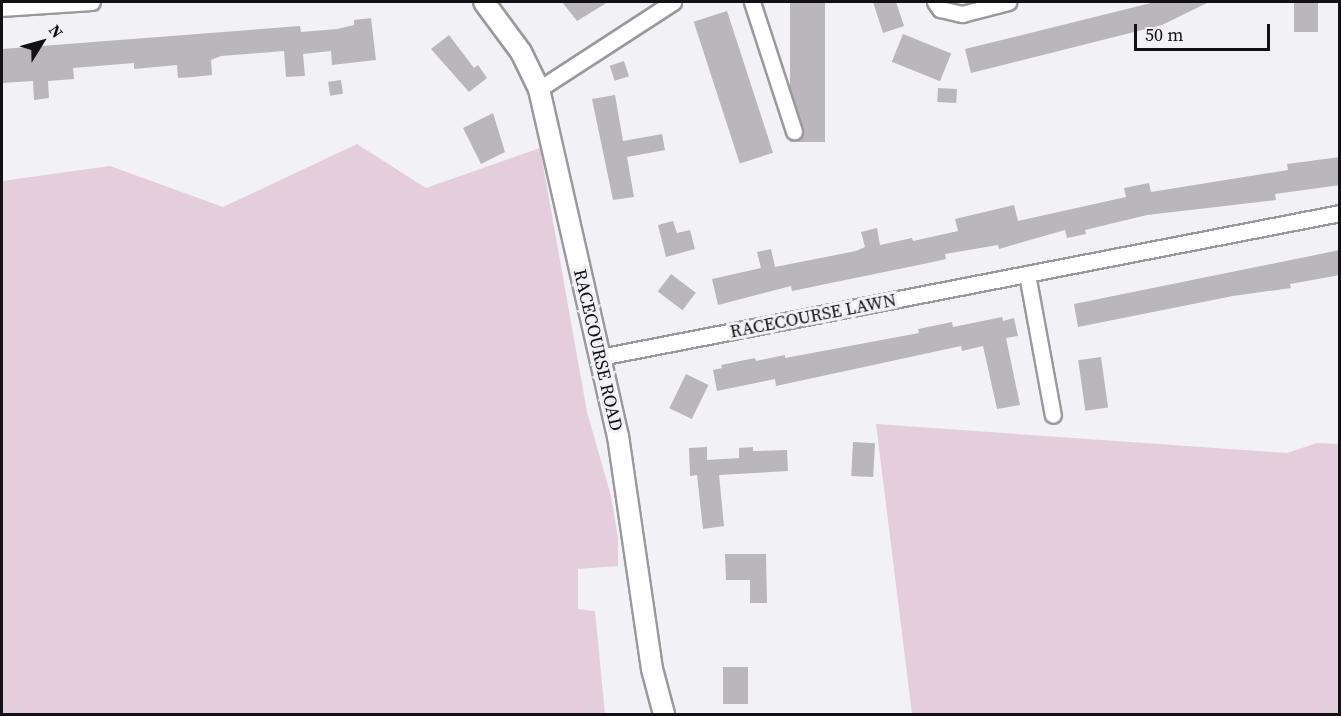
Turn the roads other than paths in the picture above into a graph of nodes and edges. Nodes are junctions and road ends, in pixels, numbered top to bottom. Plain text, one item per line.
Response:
1 (92, 2) edge
2 (484, 2) edge
3 (673, 2) edge
4 (752, 2) edge
5 (935, 2) edge
6 (1008, 2) edge
7 (2, 8) edge
8 (539, 88) junction
9 (794, 131) dead end
10 (1340, 213) edge
11 (1027, 274) junction
12 (600, 357) junction
13 (1053, 415) dead end
14 (664, 714) edge

1 - 7 street
2 - 8 street, RACECOURSE ROAD
3 - 8 street
4 - 9 street
5 - 6 street
8 - 12 street, RACECOURSE ROAD
10 - 11 street, RACECOURSE LAWN
11 - 12 street, RACECOURSE LAWN
11 - 13 street
12 - 14 street, RACECOURSE ROAD

